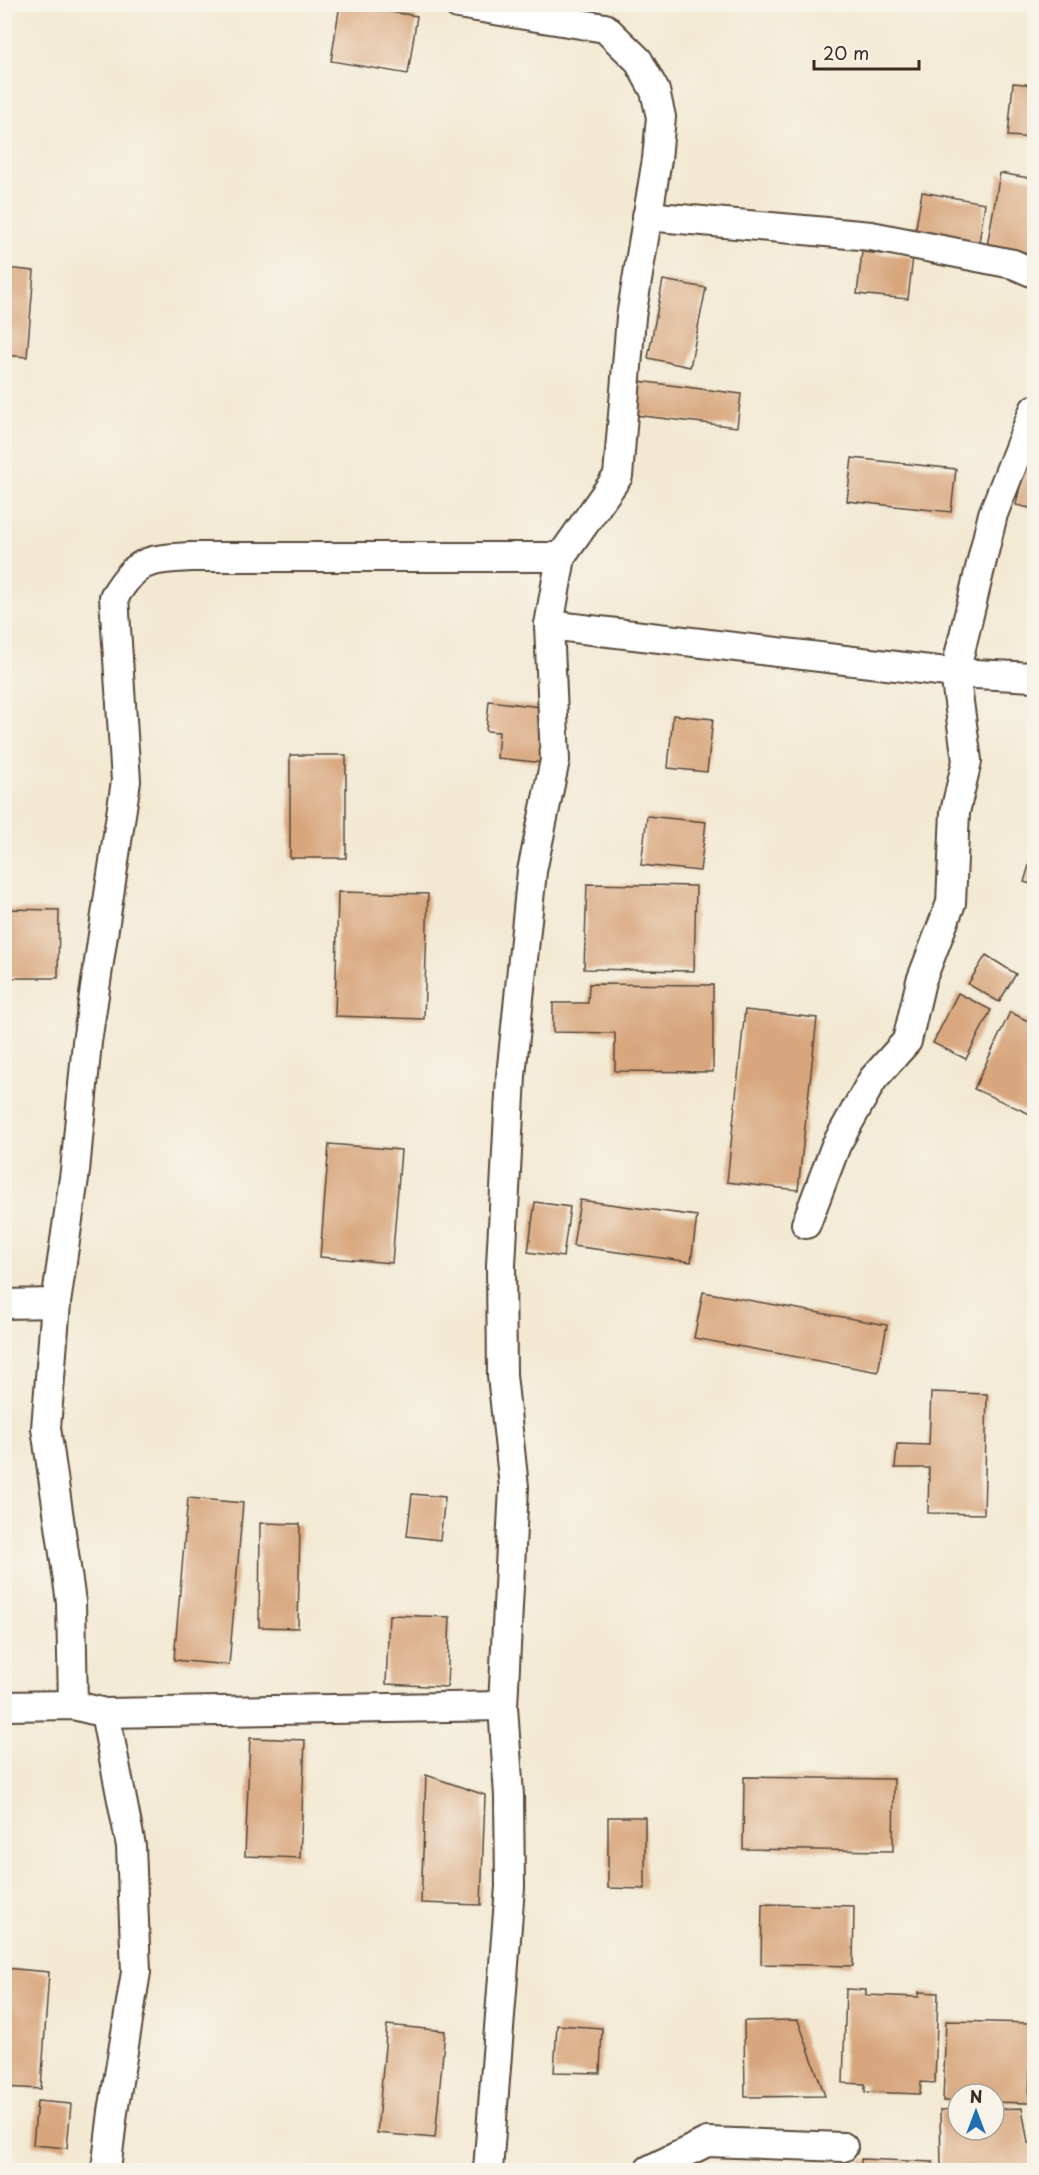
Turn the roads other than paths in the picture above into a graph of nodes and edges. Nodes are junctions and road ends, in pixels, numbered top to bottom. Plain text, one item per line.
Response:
1 (458, 4) edge
2 (647, 216) junction
3 (1035, 273) edge
4 (1035, 410) edge
5 (561, 557) junction
6 (549, 624) junction
7 (955, 673) junction
8 (1035, 677) edge
9 (806, 1224) dead end
10 (56, 1303) junction
11 (4, 1304) edge
12 (74, 1705) junction
13 (503, 1706) junction
14 (4, 1707) edge
15 (105, 1713) junction
16 (843, 2147) dead end
17 (106, 2170) edge
18 (488, 2170) edge
19 (649, 2170) edge

1 - 2 street
2 - 3 street
2 - 5 street
4 - 7 street
5 - 6 street
5 - 10 street
6 - 7 street
6 - 13 street
7 - 8 street
7 - 9 street
10 - 11 street
10 - 12 street
12 - 14 street
12 - 15 street
13 - 15 street
13 - 18 street
15 - 17 street
16 - 19 street

